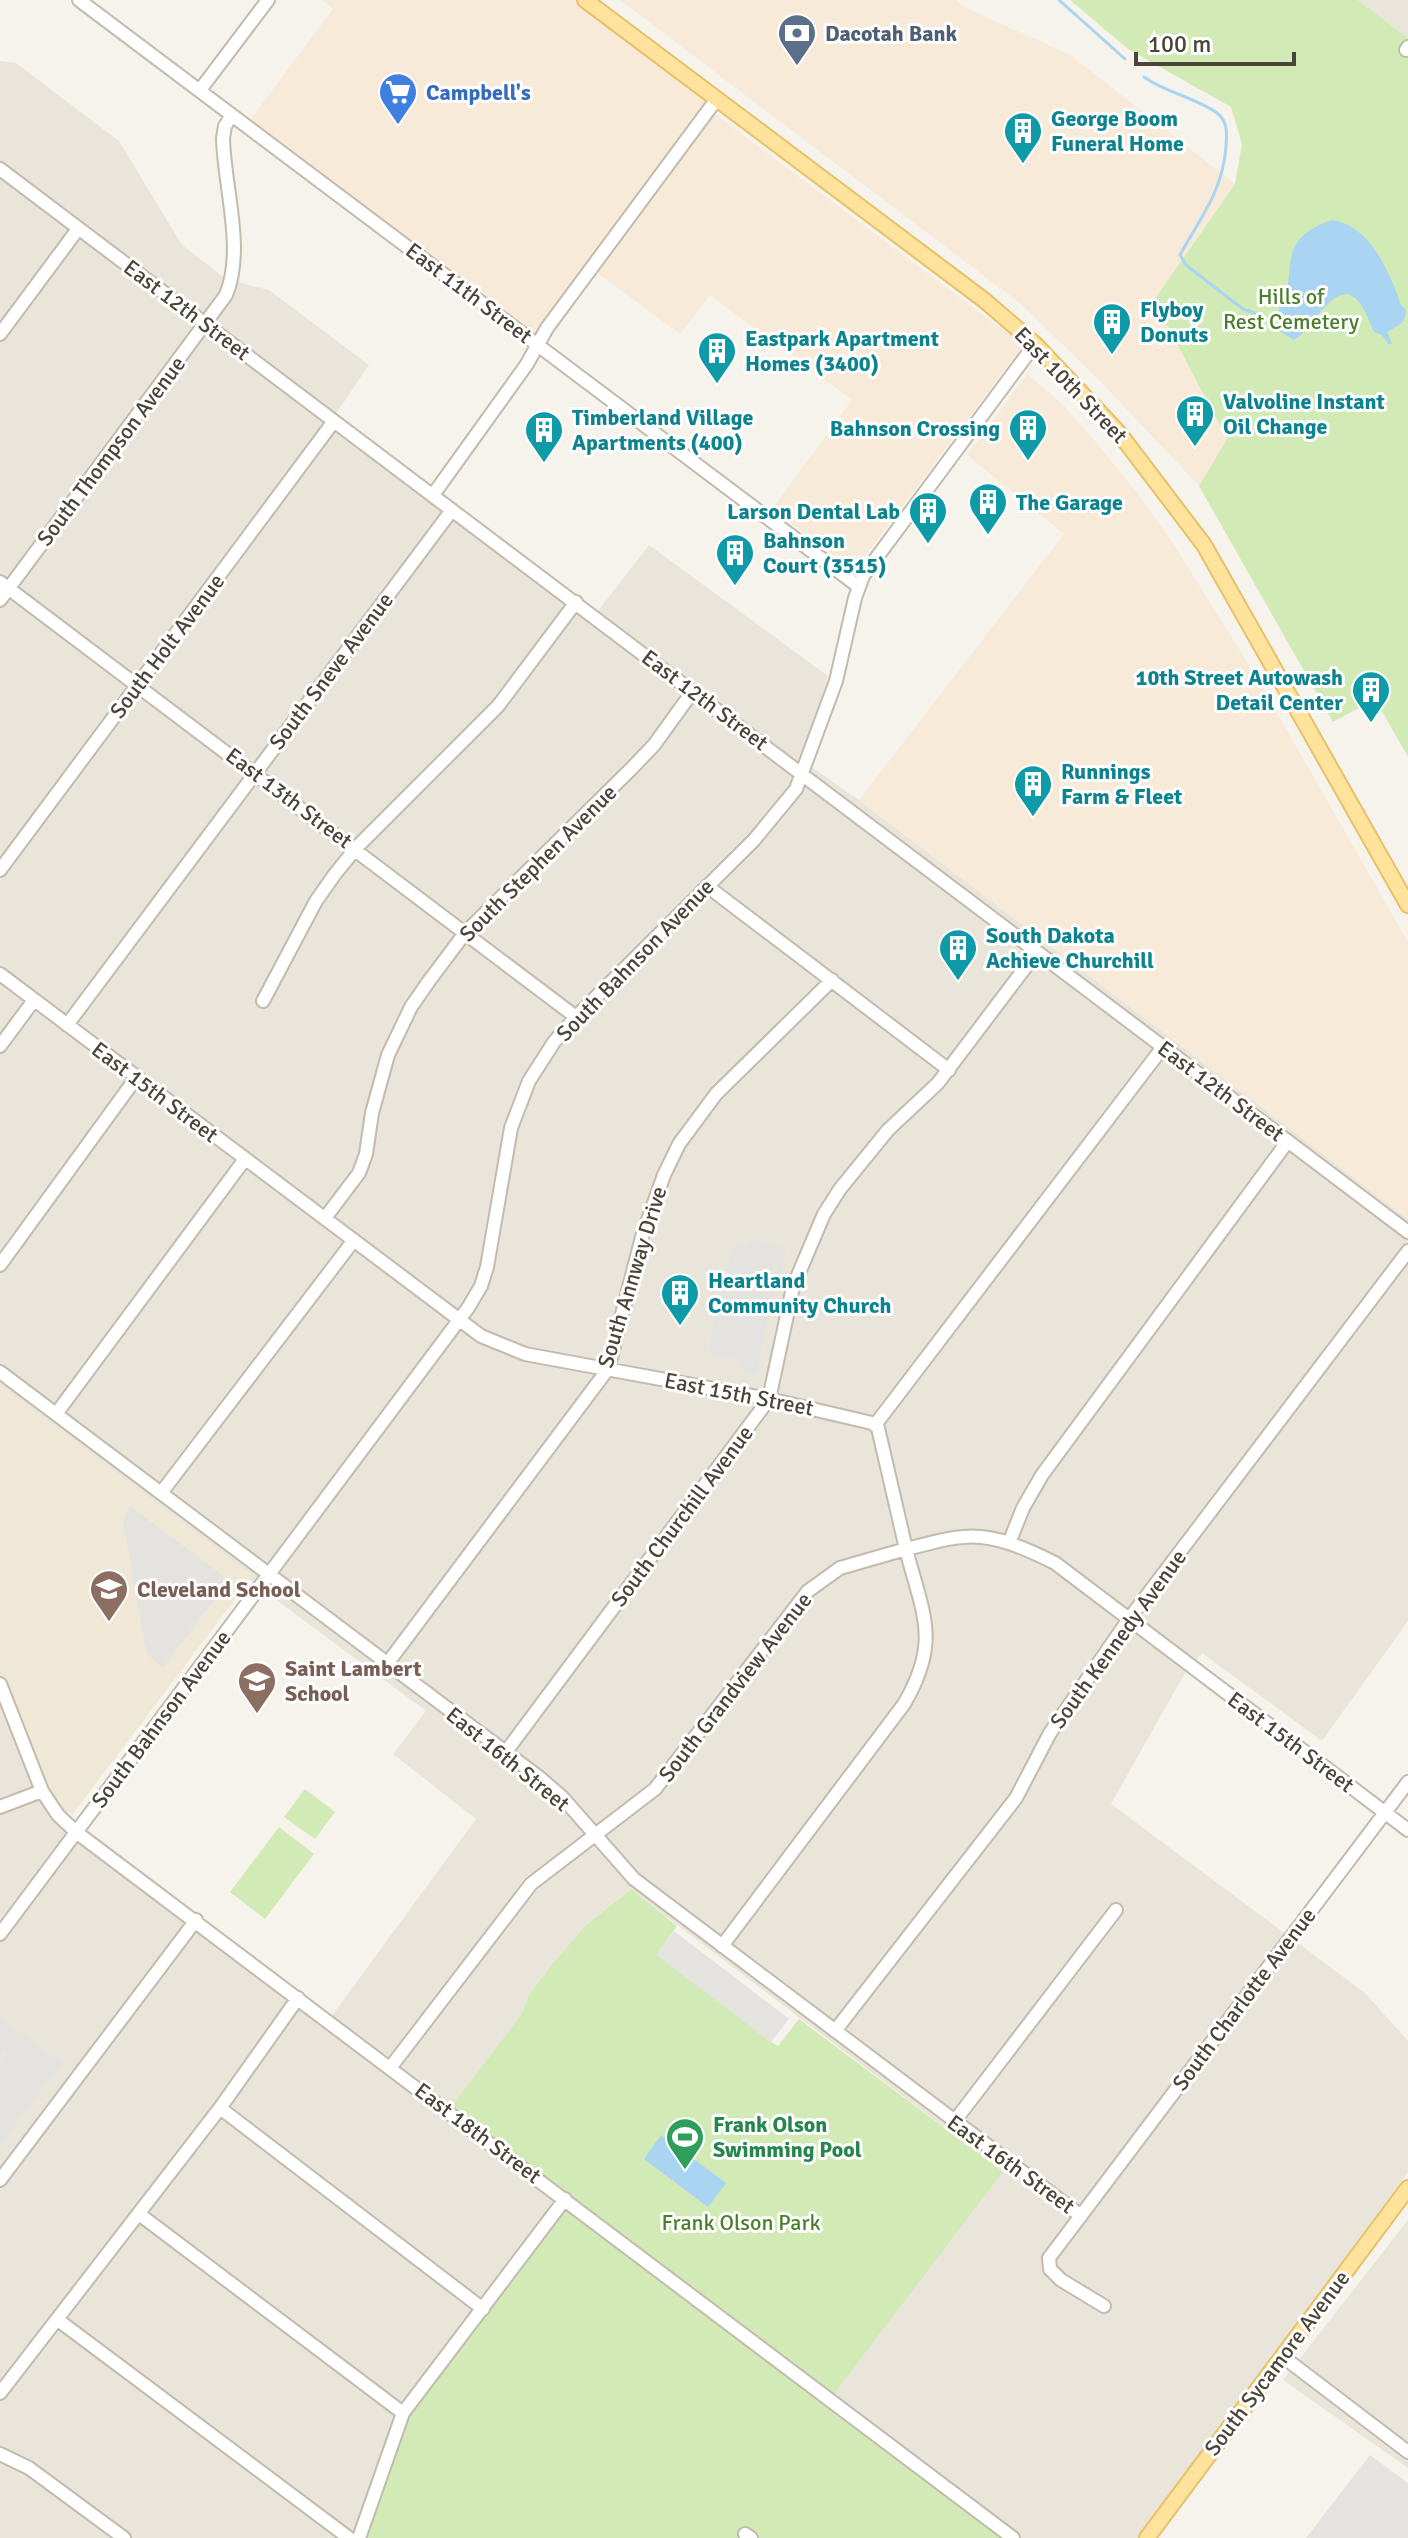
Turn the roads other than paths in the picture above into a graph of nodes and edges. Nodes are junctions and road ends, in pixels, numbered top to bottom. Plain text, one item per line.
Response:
1 (79, 0) edge
2 (268, 0) edge
3 (585, 0) edge
4 (200, 90) junction
5 (716, 100) junction
6 (232, 115) junction
7 (0, 169) edge
8 (78, 229) junction
9 (205, 325) junction
10 (0, 334) edge
11 (1035, 344) junction
12 (538, 345) junction
13 (334, 421) junction
14 (433, 495) junction
15 (452, 510) junction
16 (4, 585) edge
17 (858, 586) junction
18 (0, 600) edge
19 (576, 602) junction
20 (139, 685) junction
21 (693, 691) junction
22 (255, 773) junction
23 (803, 774) junction
24 (356, 848) junction
25 (0, 870) edge
26 (707, 886) junction
27 (1408, 905) edge
28 (465, 933) junction
29 (1037, 952) junction
30 (0, 974) edge
31 (832, 980) junction
32 (34, 1000) junction
33 (263, 1001) dead end
34 (576, 1017) junction
35 (67, 1025) junction
36 (0, 1046) edge
37 (1163, 1047) junction
38 (949, 1070) junction
39 (136, 1078) junction
40 (1288, 1141) junction
41 (245, 1159) junction
42 (325, 1218) junction
43 (1408, 1232) edge
44 (354, 1240) junction
45 (1408, 1251) edge
46 (0, 1265) edge
47 (459, 1319) junction
48 (608, 1369) junction
49 (0, 1372) edge
50 (769, 1399) junction
51 (56, 1414) junction
52 (875, 1425) junction
53 (161, 1493) junction
54 (1009, 1543) junction
55 (906, 1549) junction
56 (268, 1574) junction
57 (1129, 1619) junction
58 (387, 1664) junction
59 (0, 1684) edge
60 (505, 1753) junction
61 (1408, 1782) edge
62 (42, 1791) junction
63 (0, 1807) edge
64 (1384, 1813) junction
65 (1408, 1830) edge
66 (76, 1832) junction
67 (595, 1834) junction
68 (1116, 1910) dead end
69 (196, 1920) junction
70 (0, 1934) edge
71 (722, 1946) junction
72 (298, 1998) junction
73 (835, 2031) junction
74 (390, 2068) junction
75 (220, 2108) junction
76 (954, 2122) junction
77 (0, 2180) edge
78 (1408, 2188) edge
79 (565, 2199) junction
80 (139, 2214) junction
81 (1081, 2216) junction
82 (1104, 2306) dead end
83 (483, 2309) junction
84 (58, 2320) junction
85 (1282, 2356) junction
86 (0, 2393) edge
87 (403, 2413) junction
88 (1408, 2452) edge
89 (0, 2454) edge
90 (124, 2538) edge
91 (349, 2538) edge
92 (359, 2538) edge
93 (1013, 2538) edge
94 (1147, 2538) edge

1 - 4 street, East 11th Street
2 - 4 street
3 - 5 main road, East 10th Street
4 - 6 street, East 11th Street
5 - 11 main road, East 10th Street
5 - 12 street
6 - 9 street, South Thompson Avenue
6 - 12 street, East 11th Street
7 - 8 street, East 12th Street
8 - 9 street, East 12th Street
8 - 10 street
9 - 13 street, East 12th Street
9 - 16 street, South Thompson Avenue
11 - 17 street, South Bahnson Avenue
11 - 27 main road, East 10th Street
12 - 14 street
12 - 17 street, East 11th Street
13 - 14 street, East 12th Street
13 - 20 street, South Holt Avenue
14 - 15 street, East 12th Street
15 - 19 street, East 12th Street
15 - 22 street, South Sneve Avenue
16 - 18 street, South Thompson Avenue
16 - 20 street, East 13th Street
17 - 23 street, South Bahnson Avenue
19 - 21 street, East 12th Street
19 - 24 street
20 - 22 street, East 13th Street
20 - 25 street, South Holt Avenue
21 - 23 street, East 12th Street
21 - 28 street, South Stephen Avenue
22 - 24 street, East 13th Street
22 - 35 street, South Sneve Avenue
23 - 26 street, South Bahnson Avenue
23 - 29 street, East 12th Street
24 - 28 street, East 13th Street
24 - 33 street
26 - 31 street
26 - 34 street, South Bahnson Avenue
28 - 34 street, East 13th Street
28 - 42 street, South Stephen Avenue
29 - 37 street, East 12th Street
29 - 38 street, South Churchill Avenue
30 - 32 street, East 15th Street
31 - 38 street
31 - 48 street, South Annway Drive
32 - 35 street, East 15th Street
32 - 36 street
34 - 47 street, South Bahnson Avenue
35 - 39 street, East 15th Street
37 - 40 street, East 12th Street
37 - 52 street
38 - 50 street, South Churchill Avenue
39 - 41 street, East 15th Street
39 - 46 street
40 - 43 street, East 12th Street
40 - 54 street
41 - 42 street, East 15th Street
41 - 51 street
42 - 44 street, East 15th Street
44 - 47 street, East 15th Street
44 - 53 street
45 - 57 street, South Kennedy Avenue
47 - 48 street, East 15th Street
47 - 56 street, South Bahnson Avenue
48 - 50 street, East 15th Street
48 - 58 street, South Annway Drive
49 - 51 street, East 16th Street
50 - 52 street, East 15th Street
50 - 60 street, South Churchill Avenue
51 - 53 street, East 16th Street
52 - 55 street
53 - 56 street, East 16th Street
54 - 55 street, East 15th Street
54 - 57 street, East 15th Street
55 - 67 street, South Grandview Avenue
55 - 71 street
56 - 58 street, East 16th Street
56 - 66 street, South Bahnson Avenue
57 - 64 street, East 15th Street
57 - 73 street, South Kennedy Avenue
58 - 60 street, East 16th Street
59 - 62 street, East 18th Street
60 - 67 street, East 16th Street
61 - 64 street, South Charlotte Avenue
62 - 63 street
62 - 66 street, East 18th Street
64 - 65 street, East 15th Street
64 - 81 street, South Charlotte Avenue
66 - 69 street, East 18th Street
66 - 70 street, South Bahnson Avenue
67 - 71 street, East 16th Street
67 - 74 street, South Grandview Avenue
68 - 76 street
69 - 72 street, East 18th Street
69 - 77 street
71 - 73 street, East 16th Street
72 - 74 street, East 18th Street
72 - 75 street
73 - 76 street, East 16th Street
74 - 79 street, East 18th Street
75 - 80 street
75 - 83 street
76 - 81 street, East 16th Street
78 - 85 main road, South Sycamore Avenue
79 - 83 street
79 - 93 street, East 18th Street
80 - 84 street
80 - 87 street
81 - 82 street, South Charlotte Avenue
83 - 87 street
84 - 86 street
84 - 91 street
85 - 88 street
85 - 94 main road, South Sycamore Avenue
87 - 92 street
89 - 90 street

